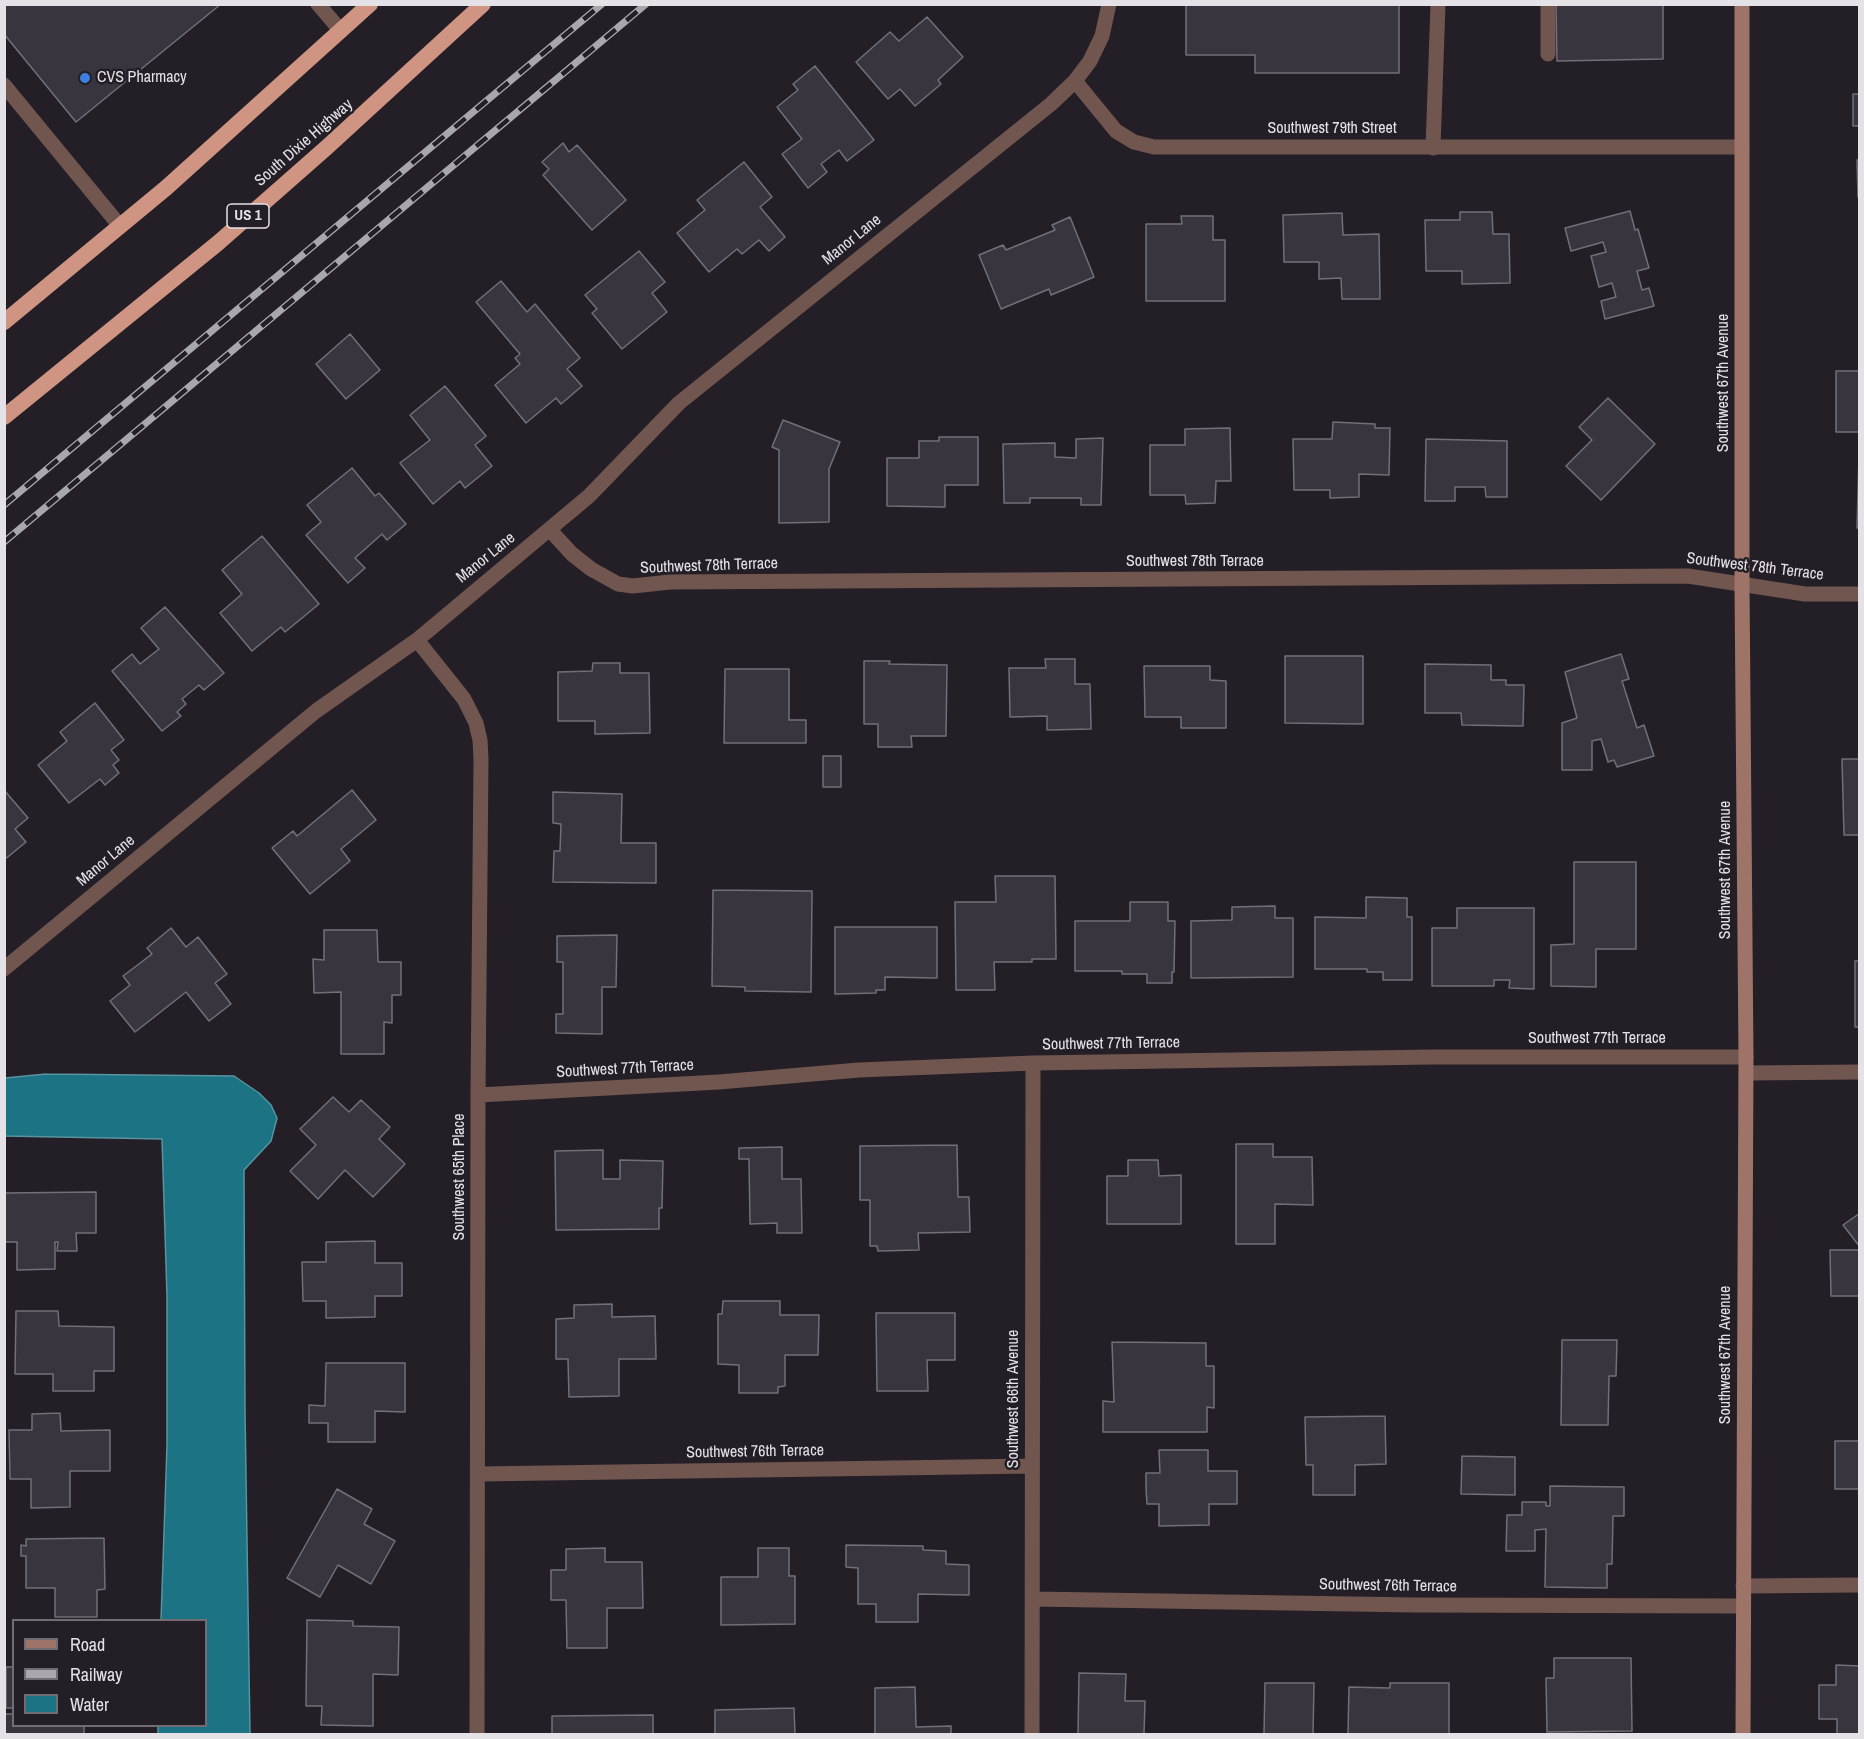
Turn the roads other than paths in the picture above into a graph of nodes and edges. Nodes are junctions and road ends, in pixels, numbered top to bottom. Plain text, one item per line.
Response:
1 (318, 4) edge
2 (370, 4) edge
3 (483, 4) edge
4 (1109, 4) edge
5 (1438, 4) edge
6 (1548, 4) edge
7 (1742, 4) edge
8 (342, 31) junction
9 (1548, 54) dead end
10 (1075, 81) junction
11 (4, 86) edge
12 (1742, 147) junction
13 (1433, 148) junction
14 (120, 226) junction
15 (4, 322) edge
16 (4, 417) edge
17 (550, 530) junction
18 (1742, 585) junction
19 (1860, 594) edge
20 (417, 640) junction
21 (4, 969) edge
22 (1746, 1057) junction
23 (1033, 1063) junction
24 (1860, 1072) edge
25 (1746, 1073) junction
26 (478, 1095) junction
27 (1032, 1466) junction
28 (478, 1474) junction
29 (1860, 1585) edge
30 (1743, 1586) junction
31 (1033, 1599) junction
32 (1743, 1606) junction
33 (477, 1734) edge
34 (1032, 1734) edge
35 (1743, 1734) edge

1 - 8 street
2 - 8 highway
3 - 16 highway, South Dixie Highway / US 1
4 - 10 street
5 - 13 street
6 - 9 street
7 - 12 main road, Southwest 67th Avenue
8 - 14 highway
10 - 13 street, Southwest 79th Street
10 - 17 street, Manor Lane
11 - 14 street
12 - 13 street, Southwest 79th Street
12 - 18 main road, Southwest 67th Avenue
14 - 15 highway
17 - 18 street, Southwest 78th Terrace
17 - 20 street, Manor Lane
18 - 19 street, Southwest 78th Terrace
18 - 22 main road, Southwest 67th Avenue
20 - 21 street, Manor Lane
20 - 26 street, Southwest 65th Place
22 - 23 street, Southwest 77th Terrace
22 - 25 main road, Southwest 67th Avenue
23 - 26 street, Southwest 77th Terrace
23 - 27 street, Southwest 66th Avenue
24 - 25 street
25 - 30 main road, Southwest 67th Avenue
26 - 28 street, Southwest 65th Place
27 - 28 street, Southwest 76th Terrace
27 - 31 street, Southwest 66th Avenue
28 - 33 street, Southwest 65th Place
29 - 30 street
30 - 32 main road, Southwest 67th Avenue
31 - 32 street, Southwest 76th Terrace
31 - 34 street, Southwest 66th Avenue
32 - 35 main road, Southwest 67th Avenue

